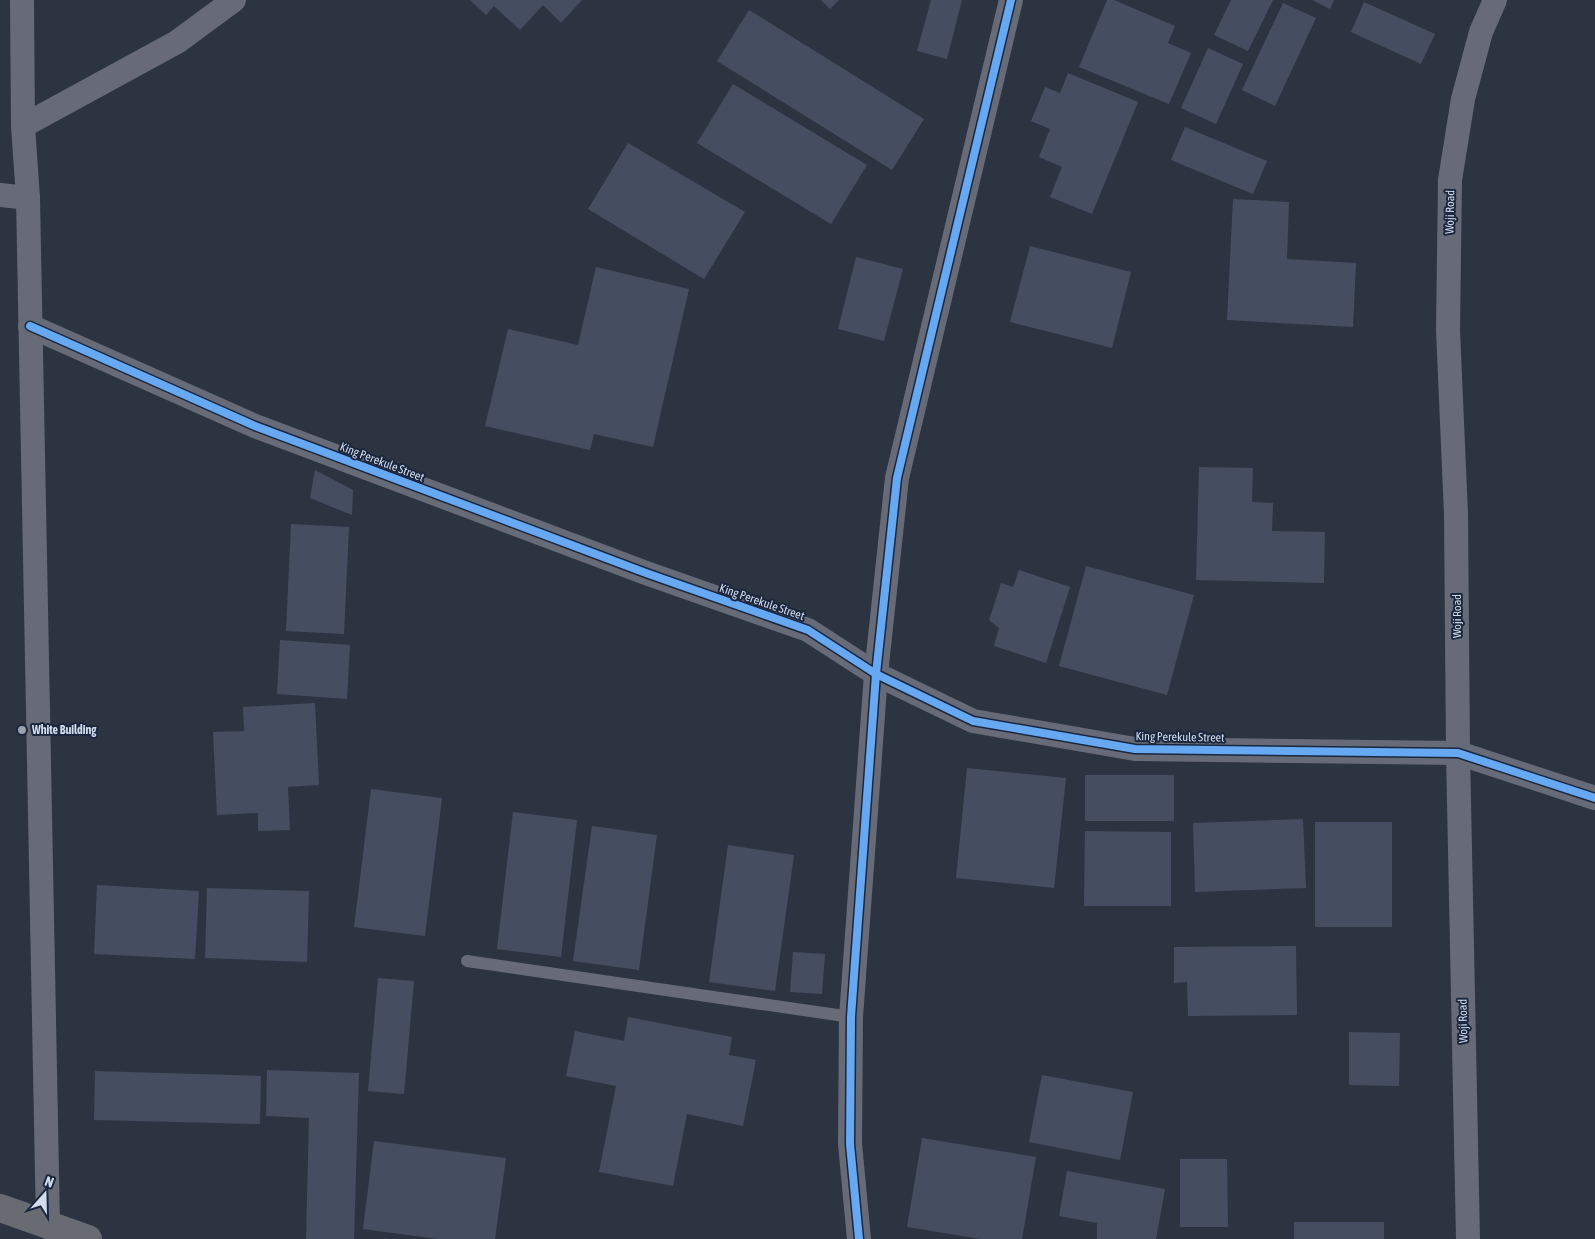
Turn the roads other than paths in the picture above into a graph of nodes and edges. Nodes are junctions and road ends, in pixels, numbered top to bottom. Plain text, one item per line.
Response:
1 (22, 0) edge
2 (234, 0) edge
3 (1011, 0) edge
4 (1494, 0) edge
5 (23, 126) junction
6 (0, 195) edge
7 (28, 198) junction
8 (30, 326) junction
9 (876, 674) junction
10 (1458, 753) junction
11 (1595, 798) edge
12 (466, 961) dead end
13 (851, 1017) junction
14 (0, 1208) edge
15 (48, 1225) junction
16 (88, 1239) edge
17 (859, 1239) edge
18 (1468, 1239) edge

1 - 5 street
2 - 5 street
3 - 9 street
4 - 10 street, Woji Road
5 - 7 street
6 - 7 street
7 - 8 street
8 - 9 street, King Perekule Street
8 - 15 street
9 - 10 street, King Perekule Street
9 - 13 street
10 - 11 street, King Perekule Street
10 - 18 street, Woji Road
12 - 13 lane
13 - 17 street
14 - 15 street
15 - 16 street

